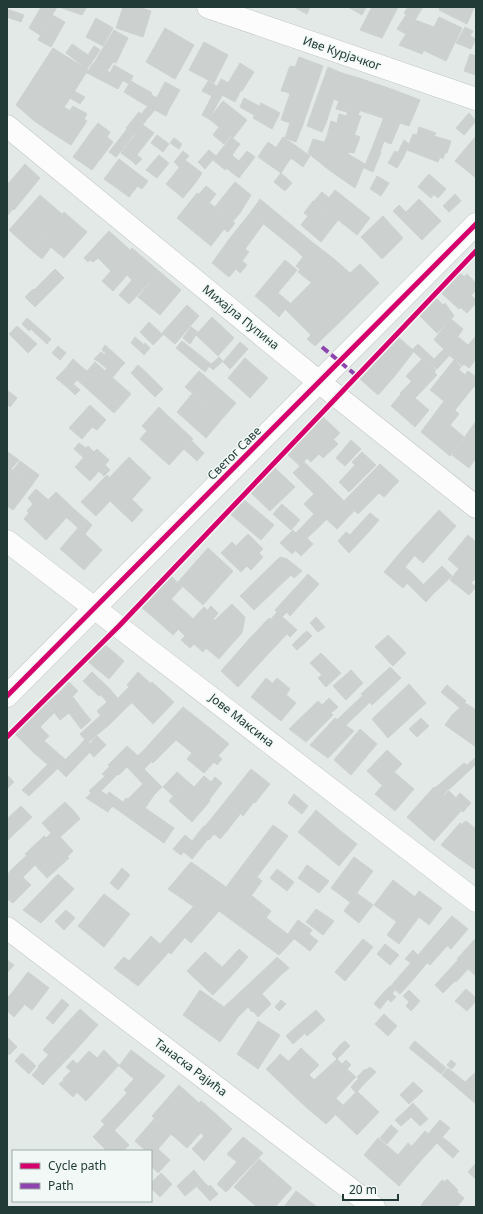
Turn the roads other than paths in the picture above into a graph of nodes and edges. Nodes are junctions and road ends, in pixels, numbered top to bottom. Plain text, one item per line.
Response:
1 (208, 7) edge
2 (476, 99) edge
3 (7, 126) edge
4 (476, 224) edge
5 (319, 382) junction
6 (476, 507) edge
7 (7, 541) edge
8 (95, 608) junction
9 (7, 696) edge
10 (476, 901) edge
11 (7, 928) edge
12 (374, 1207) edge

1 - 2 street, Иве Курјачког
3 - 5 street, Михајла Пупина
4 - 5 street, Светог Саве
5 - 6 street, Михајла Пупина
5 - 8 street, Светог Саве
7 - 8 street, Јове Максина
8 - 9 street, Светог Саве
8 - 10 street, Јове Максина
11 - 12 street, Танаска Рајића

